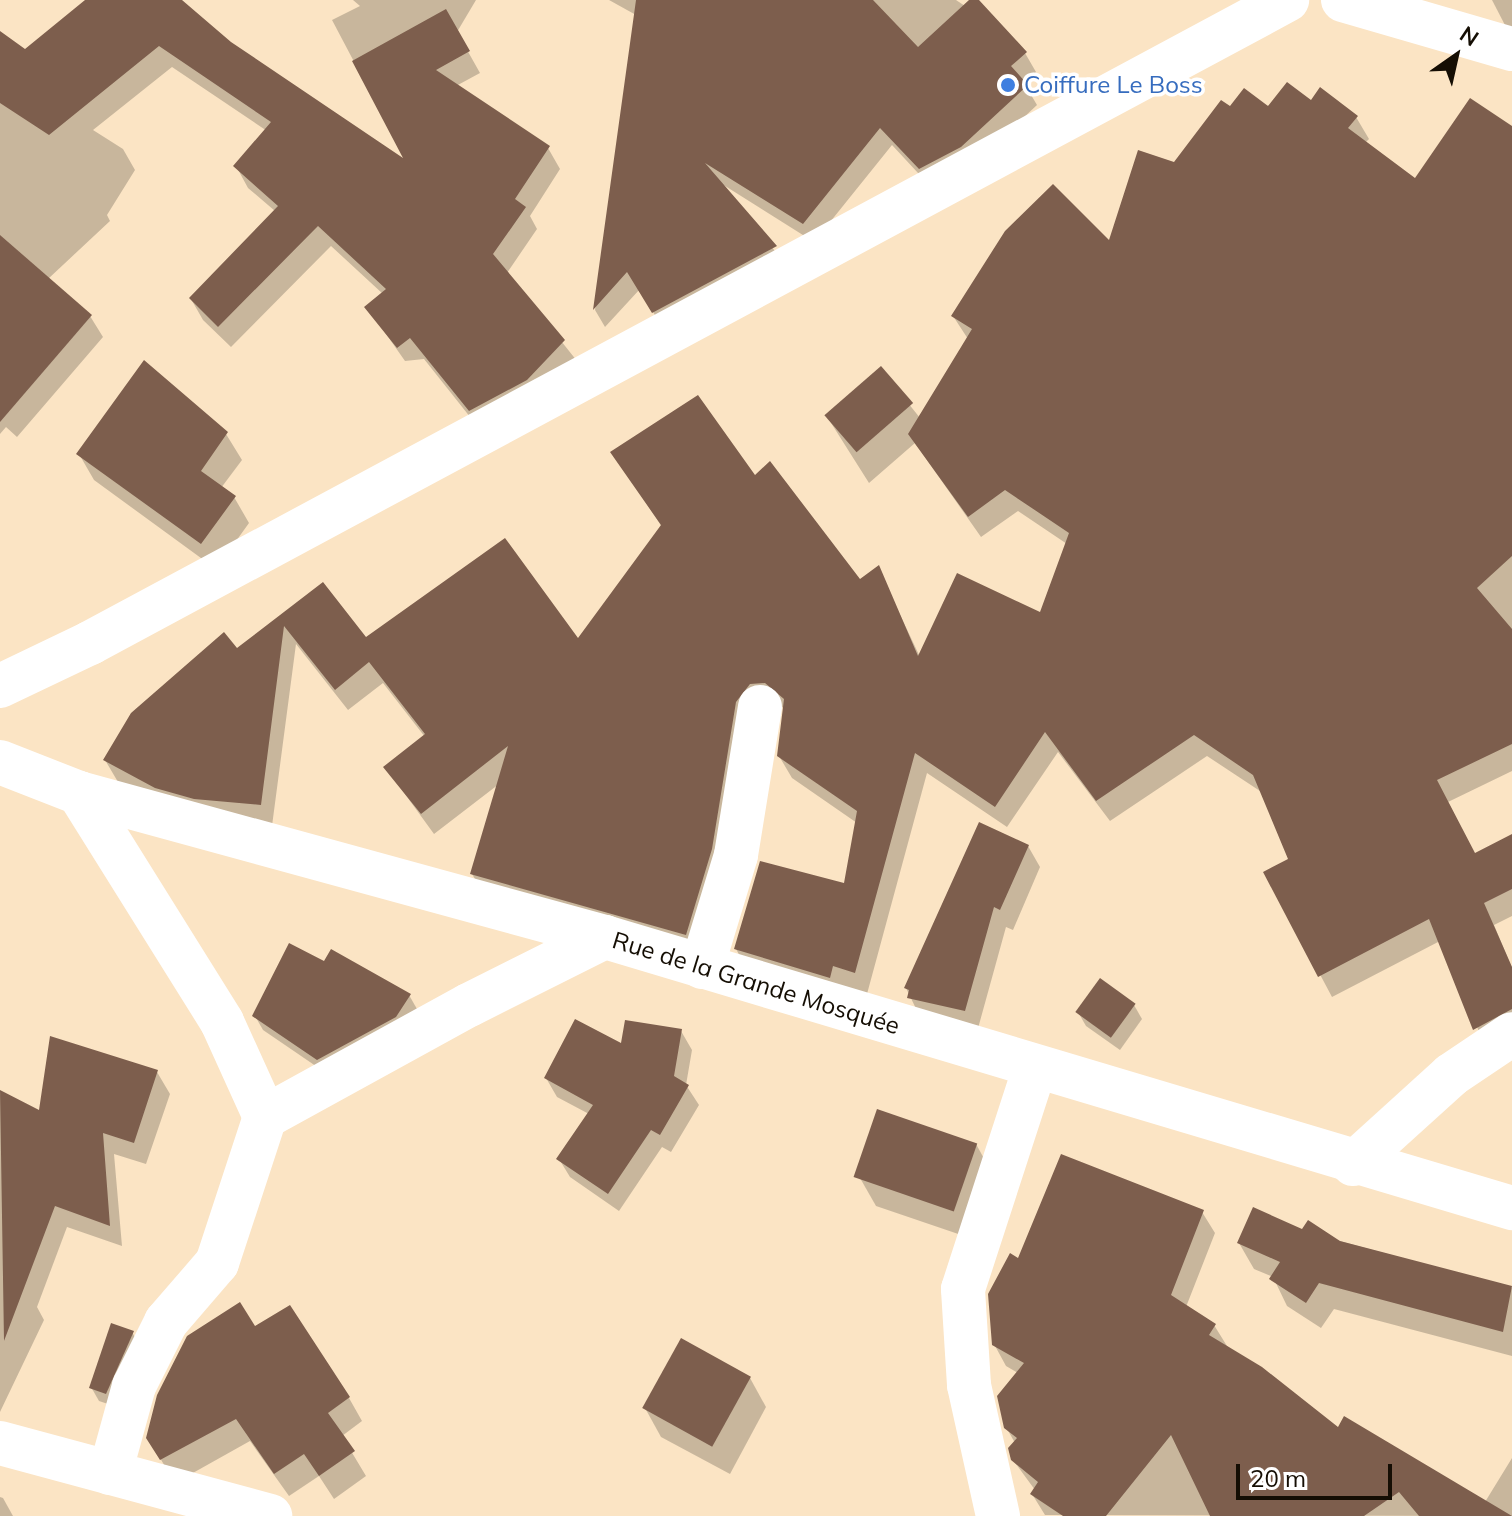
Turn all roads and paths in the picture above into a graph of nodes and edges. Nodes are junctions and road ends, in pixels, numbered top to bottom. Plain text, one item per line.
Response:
1 (1287, 0) edge
2 (1343, 0) edge
3 (1512, 49) edge
4 (0, 686) edge
5 (760, 707) dead end
6 (0, 762) edge
7 (79, 793) junction
8 (605, 937) junction
9 (702, 967) junction
10 (1512, 1034) edge
11 (1035, 1067) junction
12 (265, 1117) junction
13 (1353, 1164) junction
14 (1512, 1208) edge
15 (0, 1443) edge
16 (110, 1473) junction
17 (270, 1516) edge
18 (998, 1516) edge

1 - 4 street
2 - 3 street
5 - 9 street
6 - 7 street, Rue de la Grande Mosquée
7 - 8 street, Rue de la Grande Mosquée
7 - 12 street
8 - 9 street, Rue de la Grande Mosquée
8 - 12 street
9 - 11 street, Rue de la Grande Mosquée
10 - 13 street
11 - 13 street, Rue de la Grande Mosquée
11 - 18 street
12 - 16 street
13 - 14 street, Rue de la Grande Mosquée
15 - 16 street
16 - 17 street

